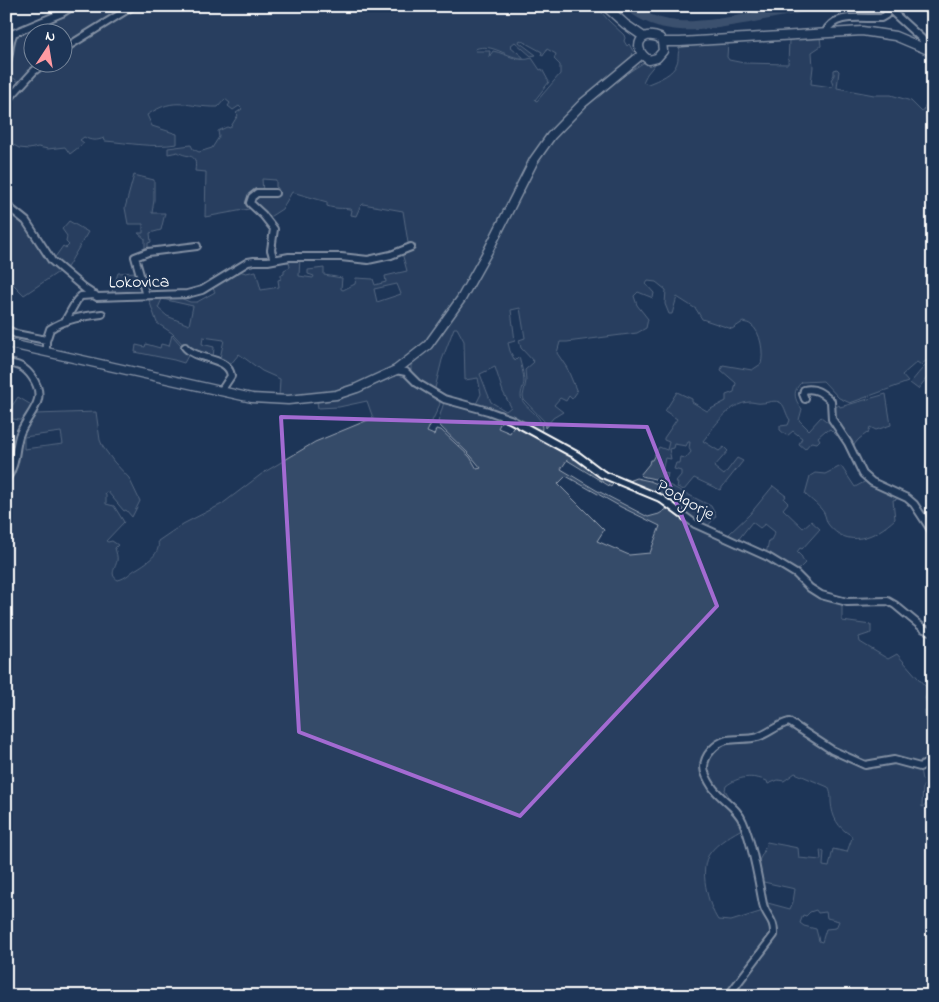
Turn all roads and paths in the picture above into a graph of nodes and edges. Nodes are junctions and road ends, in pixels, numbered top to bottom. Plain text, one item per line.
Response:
1 (73, 6) edge
2 (133, 6) edge
3 (605, 6) edge
4 (888, 8) edge
5 (825, 33) junction
6 (644, 37) junction
7 (662, 42) junction
8 (72, 44) edge
9 (929, 50) edge
10 (641, 55) junction
11 (6, 64) edge
12 (33, 72) edge
13 (6, 102) edge
14 (275, 193) dead end
15 (6, 205) edge
16 (196, 246) dead end
17 (411, 247) dead end
18 (274, 260) junction
19 (95, 296) junction
20 (146, 296) junction
21 (102, 314) dead end
22 (65, 321) junction
23 (6, 329) edge
24 (46, 340) junction
25 (6, 343) edge
26 (185, 347) dead end
27 (46, 352) junction
28 (6, 363) edge
29 (396, 370) junction
30 (220, 391) junction
31 (805, 399) dead end
32 (6, 480) edge
33 (933, 533) edge
34 (933, 632) edge
35 (933, 755) edge
36 (728, 996) edge

1 - 11 street
2 - 8 street
3 - 6 main road
4 - 5 street
4 - 9 street
5 - 7 main road
5 - 9 main road
6 - 7 main road
6 - 10 main road
7 - 10 main road
10 - 29 main road
12 - 13 street
14 - 18 street
15 - 19 street, Lokovica
16 - 20 street
17 - 18 street, Lokovica
18 - 20 street, Lokovica
19 - 20 street, Lokovica
19 - 22 street
21 - 22 street
22 - 24 street
23 - 24 street
24 - 27 street
25 - 27 main road
26 - 30 street
27 - 30 main road
28 - 32 street
29 - 30 main road
29 - 34 street, Podgorje
31 - 33 street
35 - 36 street

